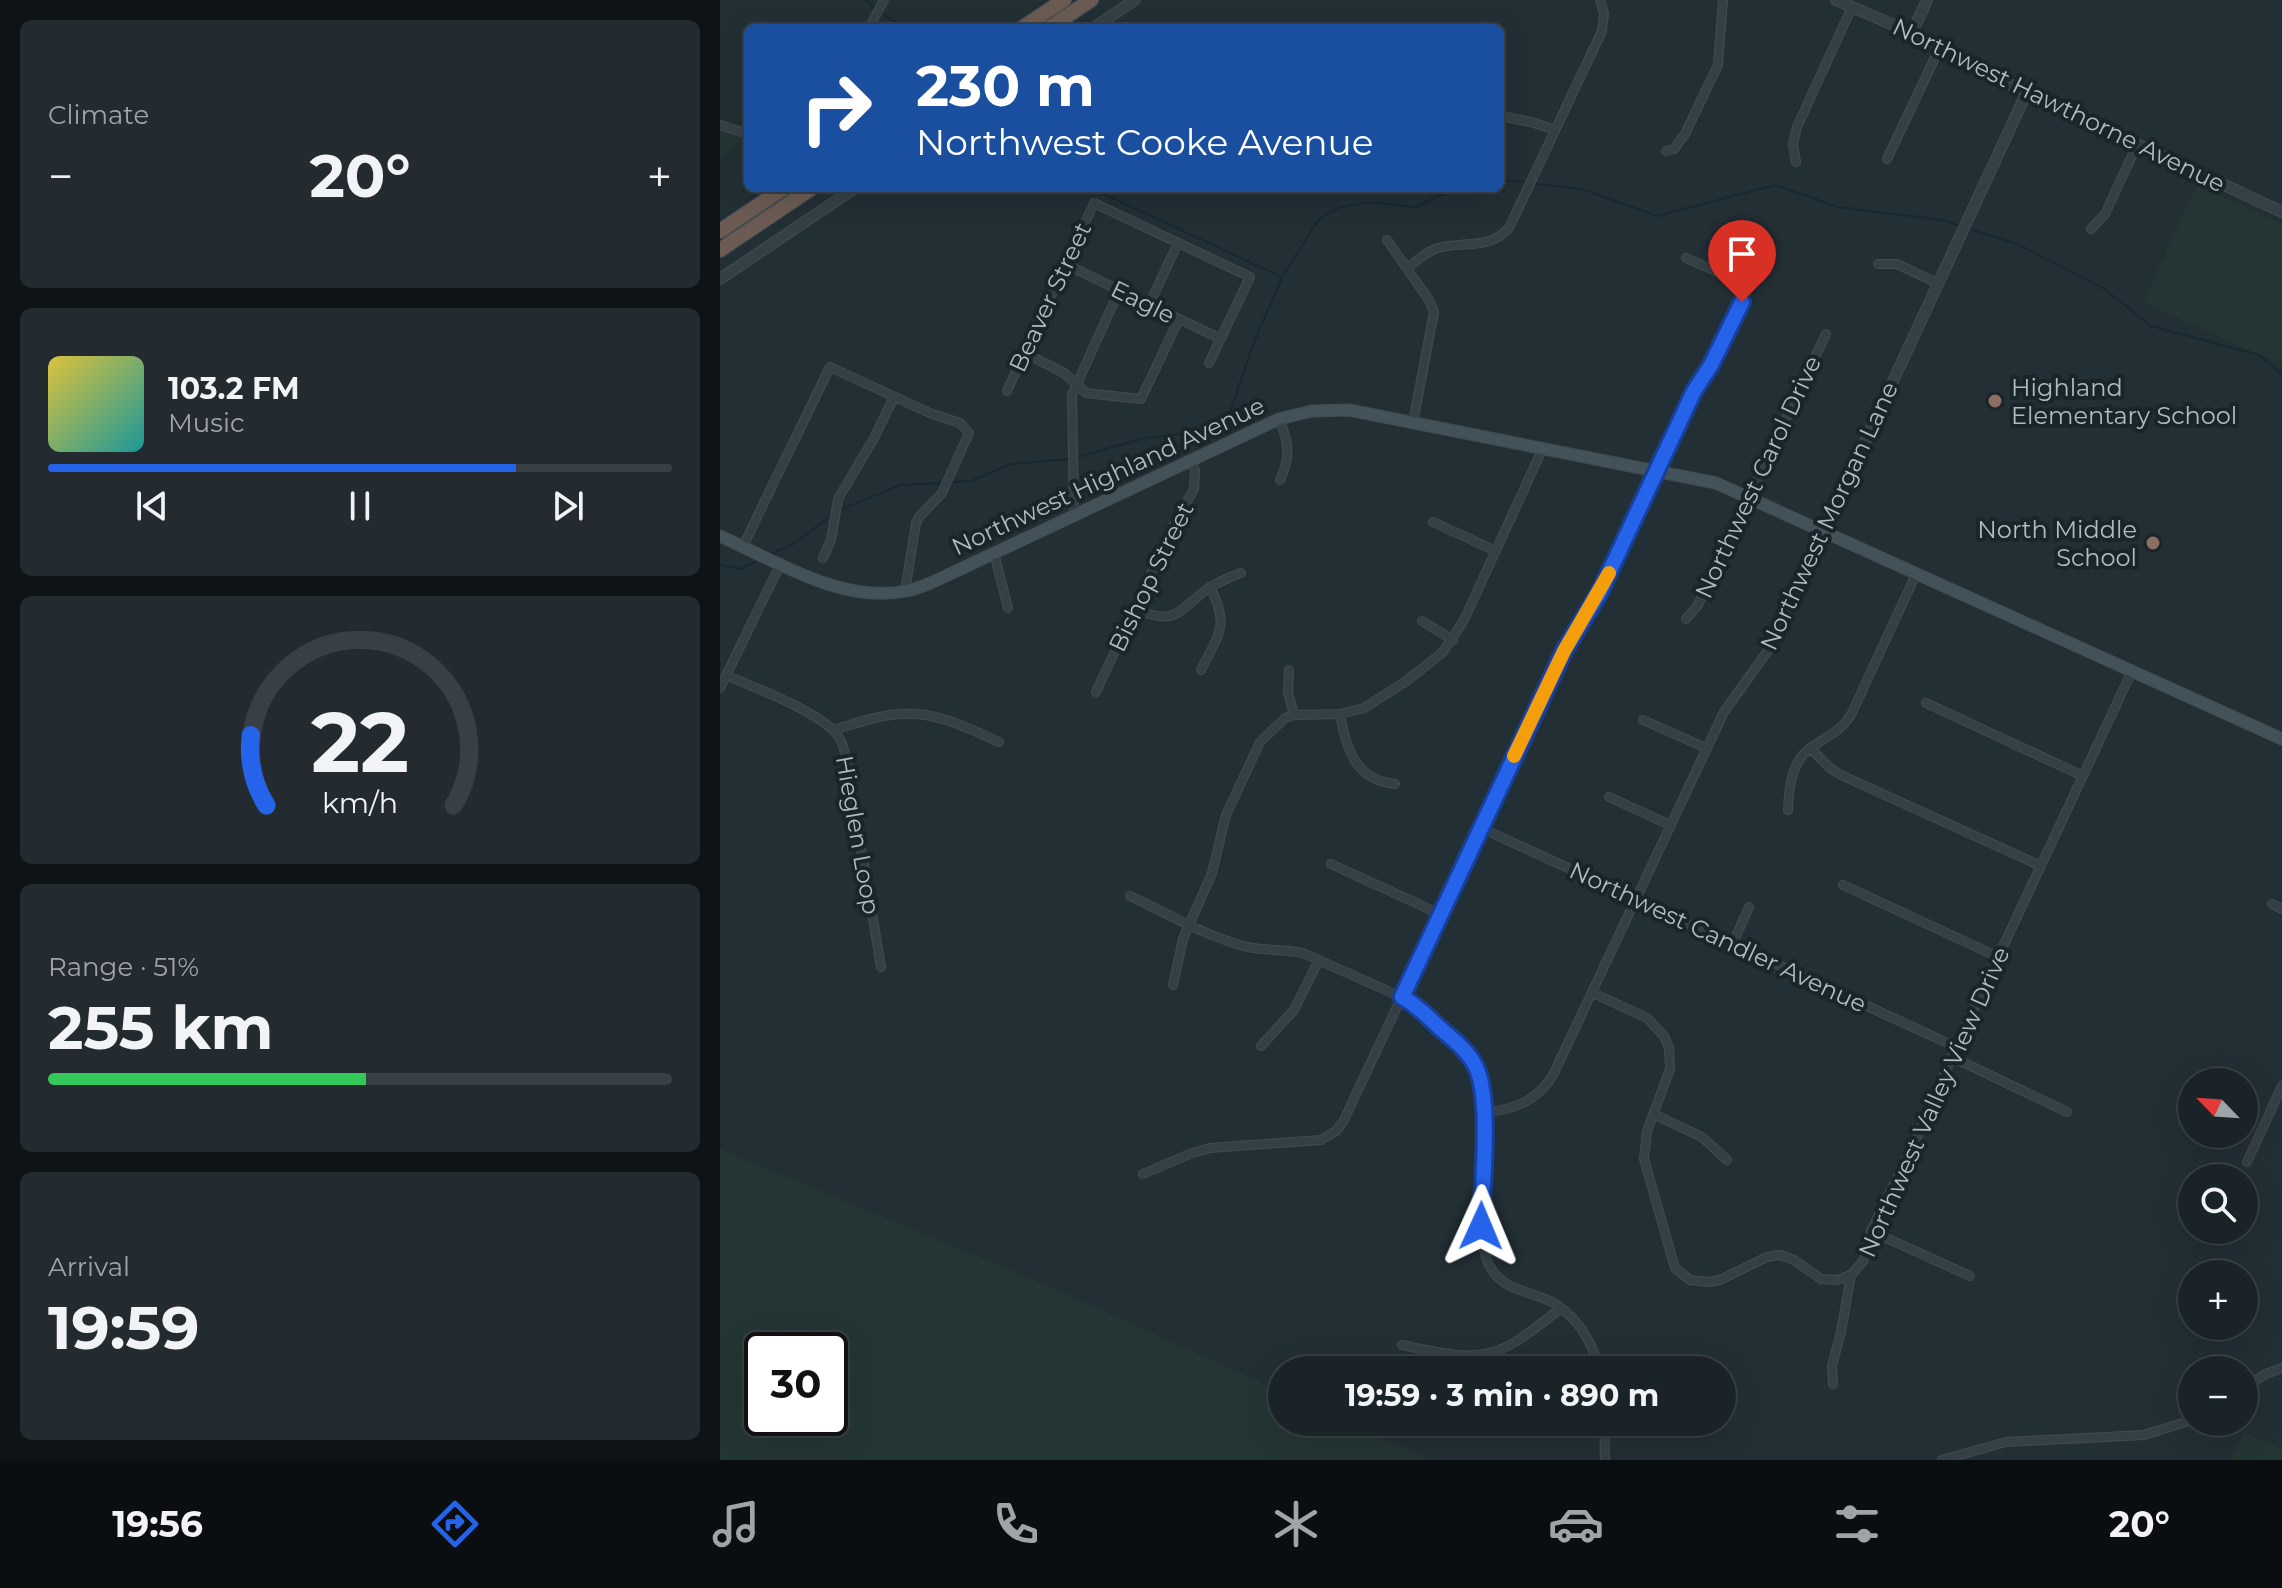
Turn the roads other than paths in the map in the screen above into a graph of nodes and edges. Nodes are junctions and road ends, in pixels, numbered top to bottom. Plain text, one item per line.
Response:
1 (884, 0) edge
2 (1064, 0) edge
3 (1091, 0) edge
4 (1135, 0) edge
5 (1600, 0) edge
6 (1723, 0) edge
7 (1836, 0) edge
8 (1927, 0) edge
9 (1852, 7) junction
10 (871, 24) edge
11 (1028, 24) edge
12 (1055, 24) edge
13 (1099, 24) edge
14 (1912, 33) junction
15 (1940, 47) junction
16 (2027, 92) junction
17 (1504, 117) edge
18 (720, 125) edge
19 (1555, 130) junction
20 (744, 133) edge
21 (2137, 145) junction
22 (1666, 151) dead end
23 (1887, 159) dead end
24 (1796, 162) dead end
25 (778, 192) edge
26 (806, 192) edge
27 (849, 192) edge
28 (2282, 212) edge
29 (2091, 229) dead end
30 (720, 231) edge
31 (1387, 240) dead end
32 (1178, 243) junction
33 (720, 250) edge
34 (1686, 258) dead end
35 (1065, 264) junction
36 (1878, 264) dead end
37 (1407, 269) junction
38 (720, 279) edge
39 (1937, 283) junction
40 (1119, 291) junction
41 (1149, 305) junction
42 (1179, 319) junction
43 (1826, 334) dead end
44 (1221, 339) junction
45 (1025, 353) junction
46 (1209, 363) dead end
47 (1075, 385) junction
48 (1007, 391) dead end
49 (894, 397) junction
50 (1279, 419) junction
51 (1413, 423) junction
52 (1542, 450) junction
53 (1191, 460) junction
54 (1656, 471) junction
55 (1280, 480) dead end
56 (1749, 496) junction
57 (1074, 515) junction
58 (1433, 522) dead end
59 (1824, 530) junction
60 (720, 536) edge
61 (743, 546) junction
62 (1496, 551) junction
63 (994, 553) junction
64 (823, 558) dead end
65 (781, 563) junction
66 (1917, 572) junction
67 (1241, 573) dead end
68 (1210, 587) junction
69 (905, 591) junction
70 (1008, 608) dead end
71 (1135, 609) junction
72 (1686, 619) dead end
73 (1422, 621) dead end
74 (1453, 640) junction
75 (1201, 670) dead end
76 (1289, 670) dead end
77 (2132, 671) junction
78 (726, 675) junction
79 (720, 688) edge
80 (1096, 692) dead end
81 (1926, 703) dead end
82 (1340, 714) junction
83 (1294, 715) junction
84 (1643, 720) dead end
85 (833, 730) junction
86 (2282, 739) edge
87 (999, 742) dead end
88 (1706, 748) junction
89 (1810, 748) junction
90 (2083, 776) junction
91 (1395, 784) dead end
92 (1609, 797) dead end
93 (1788, 810) dead end
94 (1670, 825) junction
95 (1481, 828) junction
96 (1331, 864) dead end
97 (2041, 866) junction
98 (1843, 885) dead end
99 (1130, 896) dead end
100 (1636, 899) junction
101 (2272, 904) dead end
102 (1749, 907) dead end
103 (2282, 909) edge
104 (1440, 914) junction
105 (1189, 924) junction
106 (1733, 943) junction
107 (1998, 957) junction
108 (1319, 960) junction
109 (881, 967) dead end
110 (1173, 985) dead end
111 (1593, 993) junction
112 (1402, 997) junction
113 (1261, 1046) dead end
114 (1956, 1047) junction
115 (1952, 1057) junction
116 (2282, 1086) edge
117 (2067, 1112) dead end
118 (1484, 1113) junction
119 (1653, 1114) junction
120 (1727, 1160) dead end
121 (2247, 1162) dead end
122 (1143, 1174) dead end
123 (1871, 1231) junction
124 (1851, 1275) junction
125 (1970, 1276) dead end
126 (1561, 1308) junction
127 (1402, 1345) dead end
128 (1596, 1356) edge
129 (2282, 1368) edge
130 (2258, 1379) edge
131 (1833, 1384) dead end
132 (2178, 1424) edge
133 (1604, 1436) edge
134 (1605, 1460) edge
135 (1942, 1460) edge

1 - 10 street
2 - 11 highway
3 - 12 highway
4 - 13 street
5 - 19 street
6 - 22 street
7 - 9 street, Northwest Hawthorne Avenue
8 - 14 street
9 - 14 street, Northwest Hawthorne Avenue
9 - 24 street
14 - 15 street, Northwest Hawthorne Avenue
15 - 16 street, Northwest Hawthorne Avenue
15 - 23 street
16 - 21 street, Northwest Hawthorne Avenue
16 - 39 street, Northwest Morgan Lane
17 - 19 street
18 - 20 street
19 - 37 street
21 - 28 street, Northwest Hawthorne Avenue
21 - 29 street
25 - 30 highway
26 - 33 highway
27 - 38 street
31 - 37 street
32 - 35 street, Beaver Street
32 - 41 street
32 - 44 street
34 - 54 street
35 - 40 street, Eagle
35 - 45 street, Beaver Street
36 - 39 street
37 - 51 street
39 - 59 street, Northwest Morgan Lane
40 - 41 street, Eagle
40 - 47 street
41 - 42 street, Eagle
42 - 44 street, Eagle
42 - 47 street
43 - 56 street, Northwest Carol Drive
44 - 46 street
45 - 47 street
45 - 48 street, Beaver Street
47 - 57 street
49 - 61 street
49 - 64 street
49 - 69 street
50 - 51 main road, Northwest Highland Avenue
50 - 53 main road, Northwest Highland Avenue
50 - 55 street
51 - 52 main road, Northwest Highland Avenue
52 - 54 main road, Northwest Highland Avenue
52 - 62 street
53 - 57 main road, Northwest Highland Avenue
53 - 71 street, Bishop Street
54 - 56 main road, Northwest Highland Avenue
54 - 95 street
56 - 59 main road, Northwest Highland Avenue
56 - 72 street, Northwest Carol Drive
57 - 63 main road, Northwest Highland Avenue
58 - 62 street
59 - 66 main road, Northwest Highland Avenue
59 - 88 street, Northwest Morgan Lane
60 - 61 main road, Northwest Highland Avenue
61 - 65 main road, Northwest Highland Avenue
62 - 74 street
63 - 69 main road, Northwest Highland Avenue
63 - 70 street
65 - 69 main road, Northwest Highland Avenue
65 - 78 street
66 - 77 main road, Northwest Highland Avenue
66 - 89 street
67 - 68 street
68 - 71 street
68 - 75 street
71 - 80 street, Bishop Street
73 - 74 street
74 - 82 street
76 - 83 street
77 - 86 main road, Northwest Highland Avenue
77 - 90 street, Northwest Valley View Drive
78 - 79 street
78 - 85 street, Hieglen Loop
81 - 90 street
82 - 83 street
82 - 91 street
83 - 105 street
84 - 88 street
85 - 87 street
85 - 109 street, Hieglen Loop
88 - 94 street, Northwest Morgan Lane
89 - 93 street
89 - 97 street
90 - 97 street, Northwest Valley View Drive
92 - 94 street
94 - 100 street, Northwest Morgan Lane
95 - 100 street, Northwest Candler Avenue
95 - 104 street
96 - 104 street
97 - 107 street, Northwest Valley View Drive
98 - 107 street
99 - 105 street
100 - 106 street, Northwest Candler Avenue
100 - 111 street, Northwest Morgan Lane
101 - 103 street
102 - 106 street
104 - 112 street
105 - 108 street
105 - 110 street
106 - 114 street, Northwest Candler Avenue
107 - 114 street, Northwest Valley View Drive
108 - 112 street
108 - 113 street
111 - 118 street, Northwest Morgan Lane
111 - 119 street, Northwest Valley View Drive
112 - 118 street
112 - 122 street
114 - 115 street, Northwest Valley View Drive
115 - 117 street
115 - 123 street, Northwest Valley View Drive
116 - 121 street
118 - 126 street
119 - 120 street
119 - 124 street, Northwest Valley View Drive
123 - 124 street, Northwest Valley View Drive
123 - 125 street
124 - 131 street
126 - 127 street
126 - 128 street
129 - 130 street
132 - 135 street
133 - 134 street

